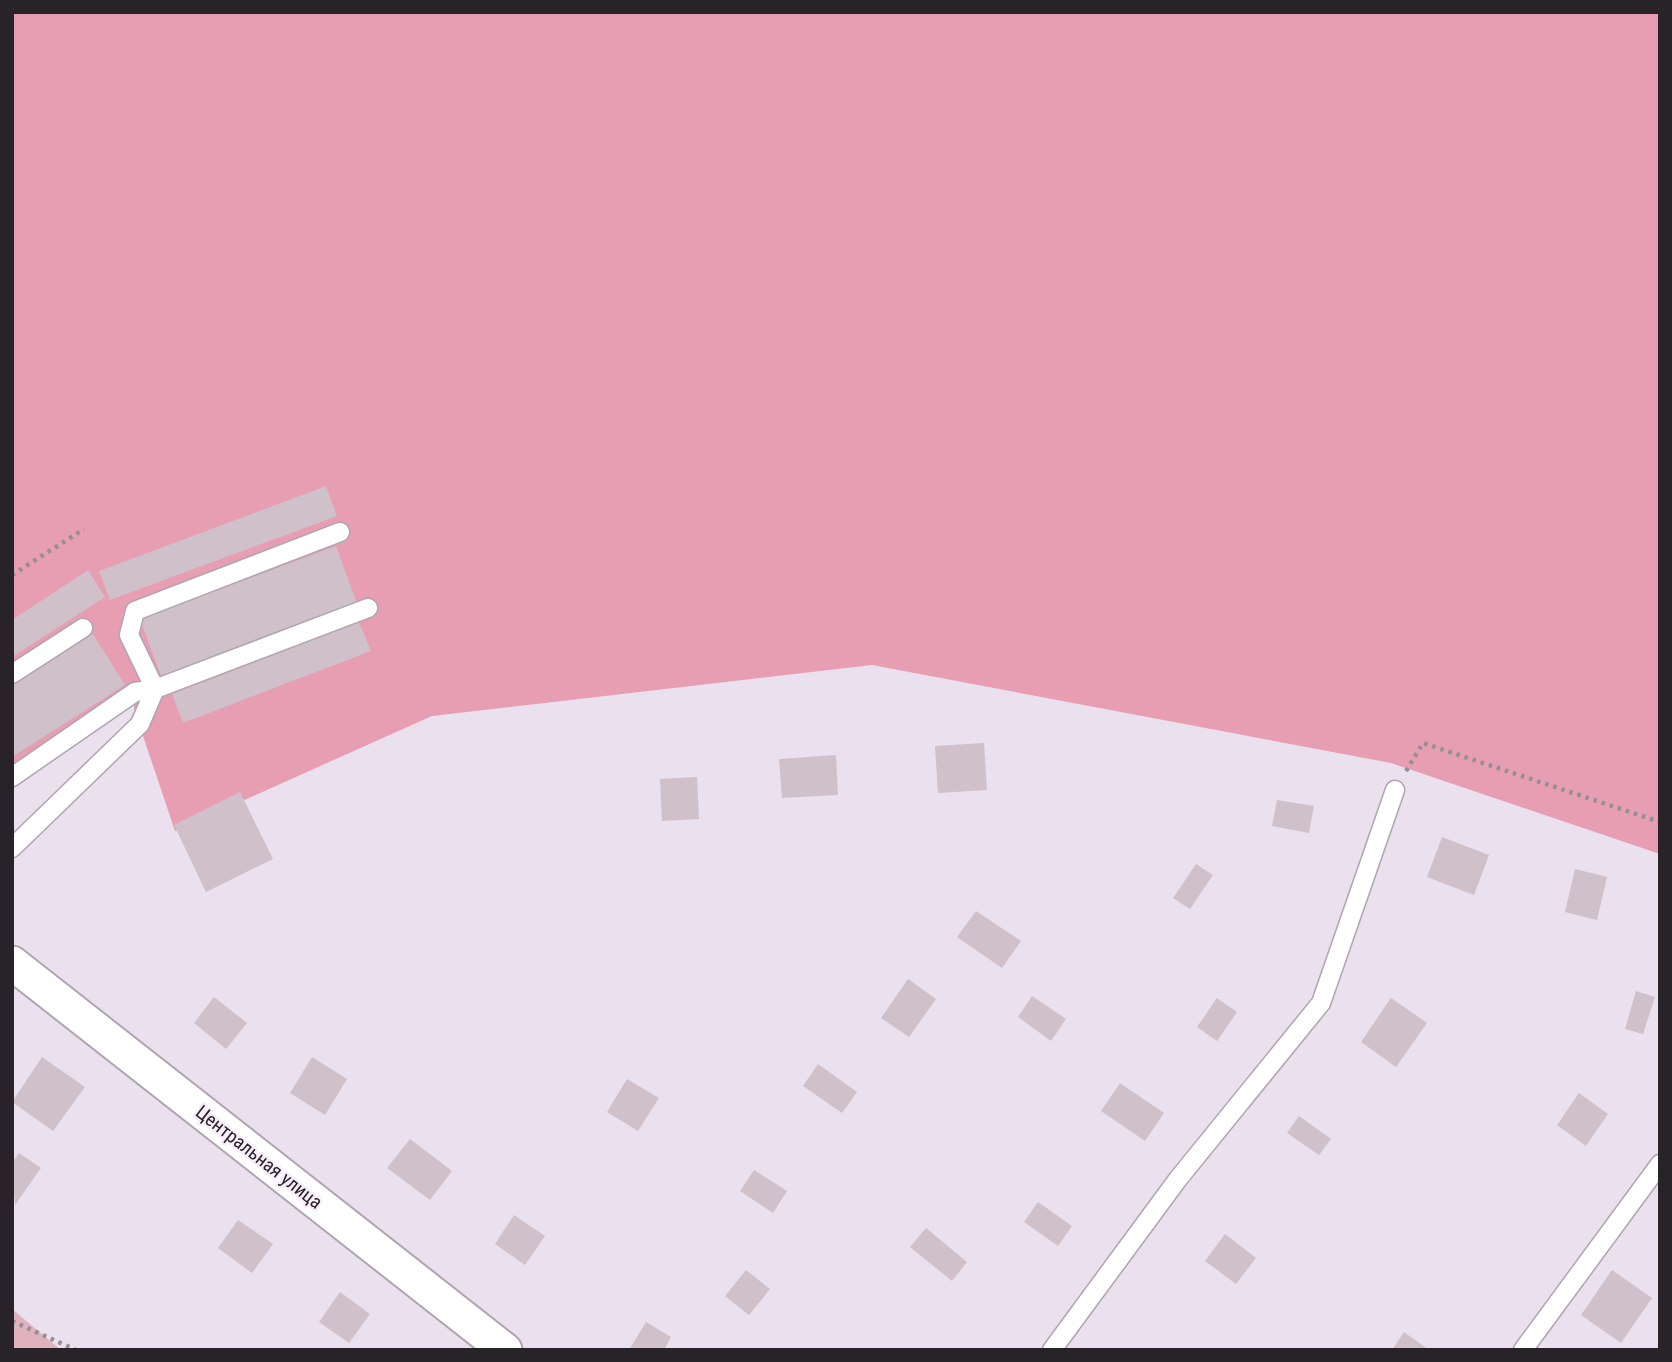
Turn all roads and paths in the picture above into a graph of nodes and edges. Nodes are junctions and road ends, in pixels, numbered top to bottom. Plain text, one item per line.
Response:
1 (84, 529) dead end
2 (340, 532) dead end
3 (12, 575) edge
4 (368, 608) dead end
5 (83, 628) dead end
6 (12, 674) edge
7 (155, 689) junction
8 (12, 777) edge
9 (1395, 790) joint
10 (1660, 822) edge
11 (12, 848) edge
12 (12, 964) edge
13 (1660, 1164) edge
14 (12, 1321) edge
15 (76, 1350) edge
16 (505, 1350) edge
17 (1052, 1350) edge
18 (1523, 1350) edge

1 - 3 path
2 - 7 lane
4 - 7 lane
5 - 6 lane
7 - 8 lane
7 - 11 lane
9 - 10 path
9 - 17 lane
12 - 16 street, Центральная улица
13 - 18 lane
14 - 15 path

